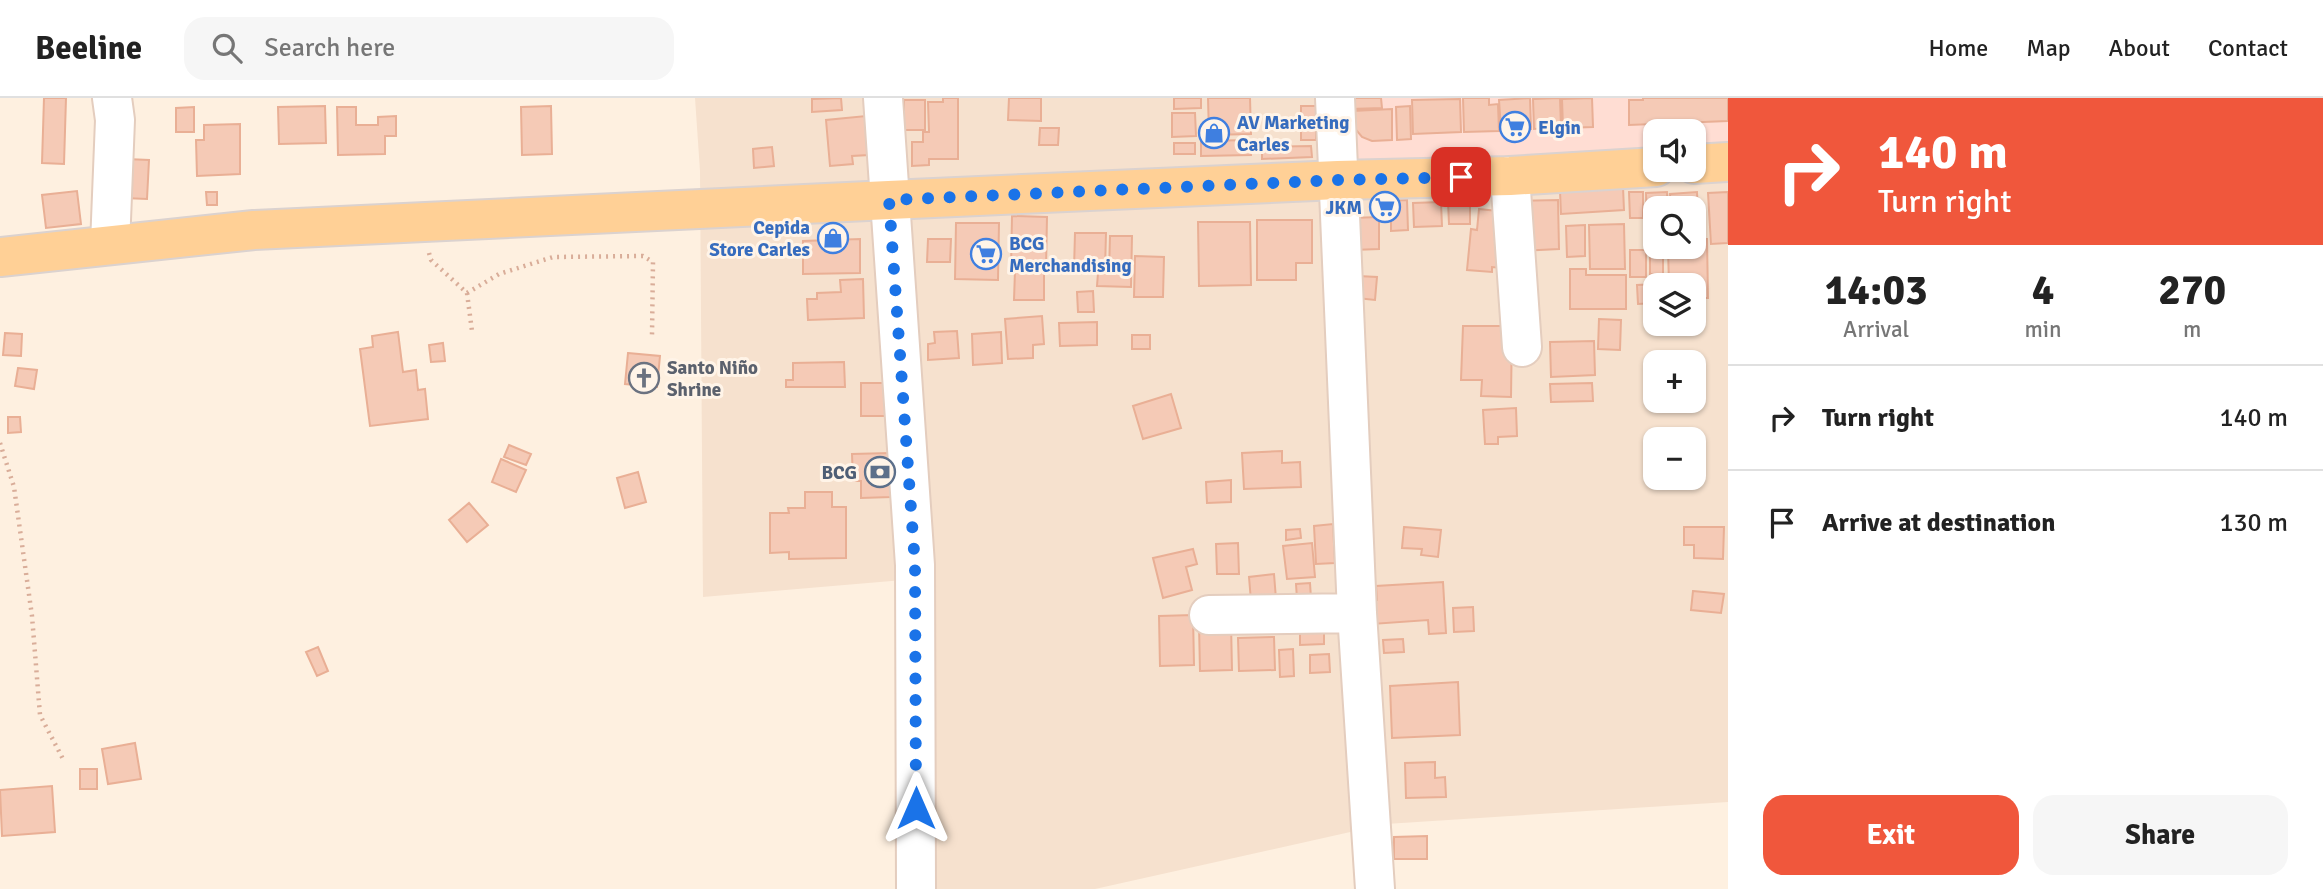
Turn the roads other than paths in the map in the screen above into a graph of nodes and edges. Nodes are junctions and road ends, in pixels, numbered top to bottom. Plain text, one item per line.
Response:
1 (112, 98) edge
2 (883, 98) edge
3 (1335, 98) edge
4 (1728, 162) edge
5 (1706, 163) edge
6 (1643, 168) edge
7 (1510, 176) junction
8 (1338, 180) junction
9 (889, 200) junction
10 (110, 245) junction
11 (0, 257) edge
12 (1522, 347) dead end
13 (1357, 613) junction
14 (1209, 615) dead end
15 (916, 889) edge
16 (1375, 889) edge

1 - 10 street
2 - 9 street
3 - 8 street
4 - 5 main road
6 - 7 main road
7 - 8 main road
7 - 12 street
8 - 9 main road
8 - 13 street
9 - 10 main road
9 - 15 street
10 - 11 main road
13 - 14 street
13 - 16 street

